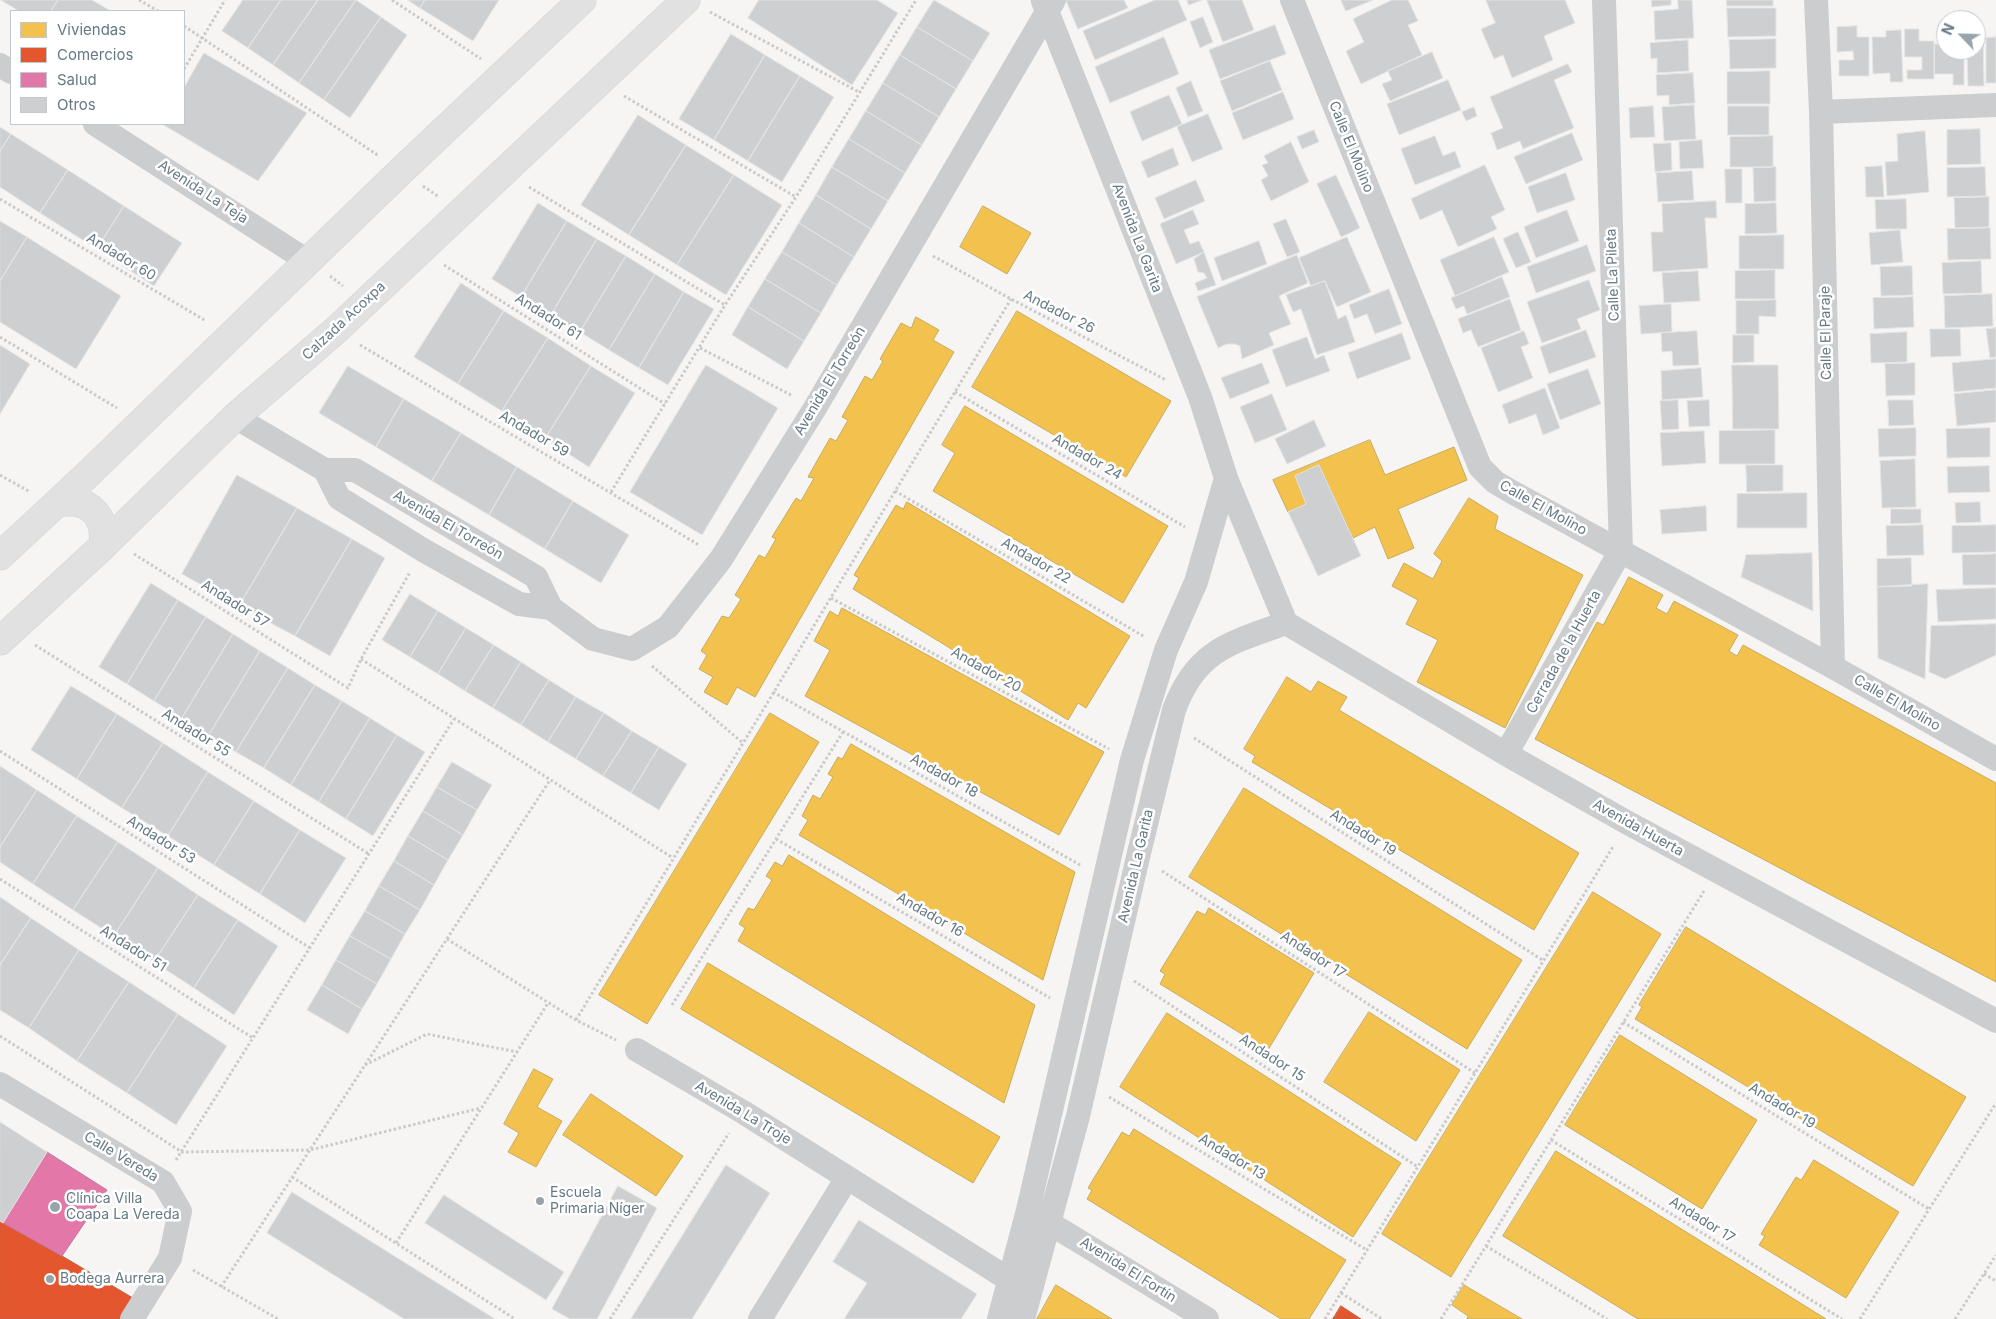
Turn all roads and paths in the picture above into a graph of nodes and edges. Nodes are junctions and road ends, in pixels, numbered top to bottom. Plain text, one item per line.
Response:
1 (139, 0) edge
2 (225, 0) edge
3 (392, 0) edge
4 (582, 0) edge
5 (916, 0) edge
6 (1292, 0) edge
7 (1604, 0) edge
8 (1816, 0) edge
9 (1048, 4) edge
10 (695, 5) edge
11 (156, 10) edge
12 (185, 27) edge
13 (202, 37) junction
14 (185, 67) edge
15 (504, 75) junction
16 (600, 82) junction
17 (859, 92) junction
18 (1996, 105) edge
19 (1821, 112) junction
20 (98, 125) edge
21 (401, 170) junction
22 (504, 171) junction
23 (796, 197) junction
24 (0, 199) edge
25 (460, 212) junction
26 (910, 244) junction
27 (419, 250) junction
28 (309, 262) junction
29 (1010, 299) junction
30 (366, 302) junction
31 (725, 305) junction
32 (335, 331) junction
33 (231, 336) junction
34 (0, 338) edge
35 (700, 348) junction
36 (955, 392) junction
37 (1200, 397) junction
38 (665, 404) junction
39 (815, 408) junction
40 (235, 417) junction
41 (142, 422) junction
42 (325, 470) junction
43 (87, 475) junction
44 (1226, 478) junction
45 (895, 491) junction
46 (611, 492) junction
47 (58, 503) junction
48 (113, 536) junction
49 (1209, 541) junction
50 (423, 550) junction
51 (1621, 550) junction
52 (0, 556) edge
53 (721, 559) junction
54 (831, 598) junction
55 (551, 608) junction
56 (1286, 623) junction
57 (6, 635) edge
58 (632, 649) junction
59 (1166, 650) junction
60 (361, 659) junction
61 (1833, 667) junction
62 (773, 692) junction
63 (454, 719) junction
64 (1171, 723) junction
65 (843, 732) junction
66 (743, 744) junction
67 (0, 751) edge
68 (1506, 754) junction
69 (1996, 759) edge
70 (1132, 760) junction
71 (550, 780) junction
72 (1628, 823) junction
73 (776, 839) junction
74 (369, 854) junction
75 (1138, 856) junction
76 (673, 858) junction
77 (1716, 871) junction
78 (1105, 878) junction
79 (0, 879) edge
80 (447, 939) junction
81 (310, 948) junction
82 (1544, 961) junction
83 (1113, 969) junction
84 (548, 1003) junction
85 (672, 1005) dead end
86 (1073, 1009) junction
87 (576, 1020) junction
88 (1996, 1021) edge
89 (1624, 1022) junction
90 (0, 1036) edge
91 (254, 1038) junction
92 (637, 1050) joint
93 (517, 1052) junction
94 (365, 1065) junction
95 (1475, 1073) junction
96 (1085, 1083) junction
97 (0, 1084) edge
98 (1996, 1103) edge
99 (481, 1108) junction
100 (743, 1112) junction
101 (1551, 1140) junction
102 (310, 1150) junction
103 (182, 1152) junction
104 (1418, 1167) junction
105 (292, 1177) junction
106 (847, 1178) junction
107 (163, 1182) junction
108 (1929, 1209) junction
109 (1038, 1216) junction
110 (396, 1243) junction
111 (1486, 1246) junction
112 (1366, 1250) junction
113 (1996, 1255) edge
114 (170, 1258) junction
115 (1984, 1274) junction
116 (1009, 1279) junction
117 (1996, 1281) edge
118 (221, 1287) junction
119 (1341, 1292) junction
120 (1030, 1293) junction
121 (132, 1319) edge
122 (278, 1319) edge
123 (515, 1319) edge
124 (610, 1319) edge
125 (760, 1319) edge
126 (999, 1319) edge
127 (1023, 1319) edge
128 (1207, 1319) edge
129 (1325, 1319) edge
130 (1382, 1319) edge
131 (1441, 1319) edge
132 (1607, 1319) edge
133 (1842, 1319) edge
134 (1860, 1319) edge
135 (1955, 1319) edge

1 - 11 path
2 - 13 path
3 - 15 path
4 - 15 main road
5 - 17 path
6 - 51 street, Calle El Molino
7 - 51 street, Calle La Pileta
8 - 19 street, Calle El Paraje
9 - 26 street, Avenida El Torreón
9 - 37 street, Avenida La Garita
10 - 16 main road, Calzada Acoxpa
10 - 17 path
12 - 13 path
13 - 14 path
13 - 21 path
15 - 21 main road
16 - 22 main road, Calzada Acoxpa
16 - 23 path
17 - 23 path
18 - 19 street
19 - 61 street, Calle El Paraje
20 - 28 street, Avenida La Teja
21 - 25 path
21 - 28 main road
22 - 25 main road, Calzada Acoxpa
22 - 31 path
23 - 31 path
24 - 33 path, Andador 60
25 - 27 main road, Calzada Acoxpa
26 - 29 path, Andador 26
26 - 39 street, Avenida El Torreón
27 - 30 main road, Calzada Acoxpa
27 - 38 path, Andador 61
28 - 30 path
28 - 33 main road
29 - 36 path
29 - 37 path, Andador 26
30 - 32 main road, Calzada Acoxpa
31 - 35 path
32 - 40 main road, Calzada Acoxpa
32 - 46 path, Andador 59
33 - 41 main road
34 - 41 path
35 - 38 path
35 - 39 path
36 - 45 path
36 - 49 path, Andador 24
37 - 44 street, Avenida La Garita
38 - 46 path
39 - 53 street, Avenida El Torreón
40 - 42 street
40 - 48 main road, Calzada Acoxpa
41 - 43 main road
42 - 50 street, Avenida El Torreón
42 - 55 street, Avenida El Torreón
43 - 47 main road
43 - 48 main road
44 - 49 street, Avenida La Garita
44 - 56 street, Avenida La Garita
45 - 54 path
45 - 59 path, Andador 22
46 - 53 path, Andador 59
47 - 48 main road
47 - 52 main road
48 - 57 main road, Calzada Acoxpa
48 - 60 path, Andador 57
49 - 59 street, Avenida La Garita
50 - 55 street, Avenida El Torreón
50 - 60 path
51 - 61 street, Calle El Molino
51 - 68 street, Cerrada de la Huerta
53 - 58 street, Avenida El Torreón
54 - 62 path
54 - 70 path, Andador 20
55 - 58 street, Avenida El Torreón
56 - 64 street, Avenida La Garita
56 - 68 street, Avenida Huerta
57 - 74 path, Andador 55
58 - 66 path
59 - 70 street, Avenida La Garita
60 - 63 path
61 - 69 street, Calle El Molino
62 - 65 path, Andador 18
62 - 66 path
63 - 71 path
63 - 74 path
64 - 75 street, Avenida La Garita
64 - 82 path, Andador 19
65 - 73 path
65 - 78 path, Andador 18
66 - 76 path
67 - 81 path, Andador 53
68 - 72 street, Avenida Huerta
70 - 78 street, Avenida La Garita
71 - 76 path
71 - 80 path
72 - 77 street, Avenida Huerta
72 - 82 path
73 - 85 path
73 - 86 path, Andador 16
74 - 81 path
75 - 83 street, Avenida La Garita
75 - 95 path, Andador 17
76 - 87 path
77 - 88 street, Avenida Huerta
77 - 89 path
78 - 86 street, Avenida La Garita
79 - 91 path, Andador 51
80 - 84 path
80 - 94 path
81 - 91 path
82 - 95 path
83 - 96 street, Avenida La Garita
83 - 104 path, Andador 15
84 - 87 path
84 - 93 path
86 - 109 street, Avenida La Garita
87 - 92 path
89 - 101 path
89 - 108 path, Andador 19
90 - 103 path
91 - 103 path
92 - 100 street, Avenida La Troje
93 - 94 path
93 - 99 path
94 - 102 path
95 - 104 path
96 - 109 street, Avenida La Garita
96 - 112 path, Andador 13
97 - 107 street, Calle Vereda
98 - 108 path
99 - 102 path
99 - 110 path
100 - 106 street, Avenida La Troje
100 - 124 path
101 - 111 path
101 - 133 path, Andador 17
102 - 103 path
102 - 105 path
103 - 107 path
104 - 112 path
105 - 110 path
105 - 118 path
106 - 116 street, Avenida La Troje
106 - 125 street
107 - 114 street, Calle Vereda
108 - 134 path
109 - 116 street, Avenida La Garita
109 - 120 street, Avenida La Garita
109 - 128 street, Avenida El Fortín
110 - 123 path
111 - 131 path
111 - 132 path
112 - 119 path
113 - 115 path
114 - 118 path
114 - 121 street, Calle Vereda
115 - 117 path
115 - 135 path
116 - 120 street, Avenida La Troje
116 - 126 street, Avenida La Garita
118 - 122 path
119 - 129 path
119 - 130 path
120 - 127 street, Avenida La Garita

